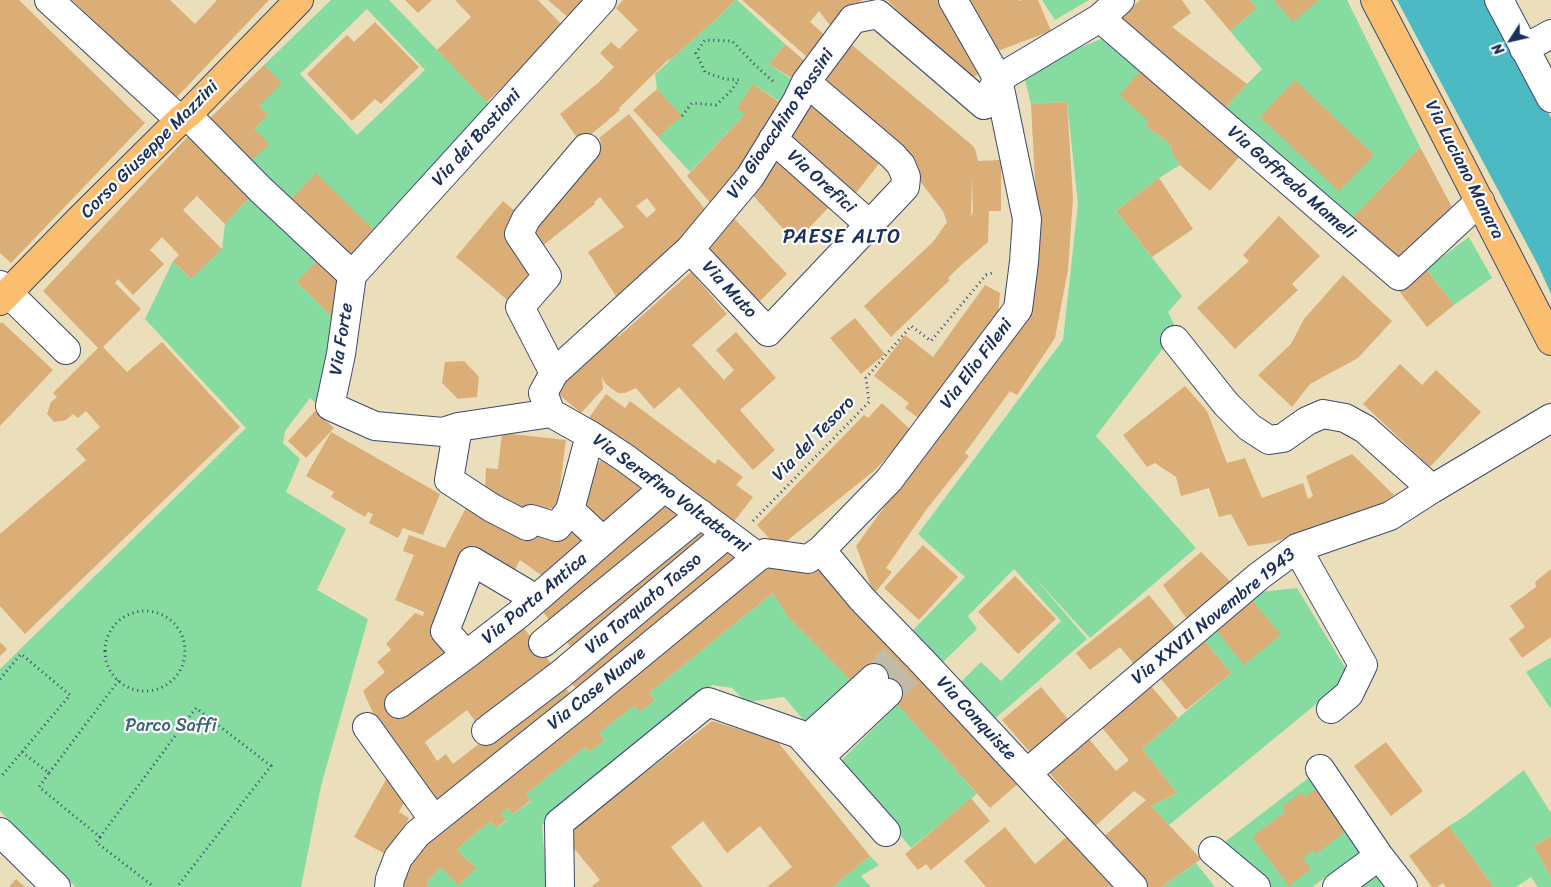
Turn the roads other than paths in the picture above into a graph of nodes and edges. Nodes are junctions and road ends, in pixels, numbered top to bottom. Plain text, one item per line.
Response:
1 (48, 0) edge
2 (300, 0) edge
3 (602, 0) edge
4 (953, 0) edge
5 (1120, 0) edge
6 (1375, 0) edge
7 (1499, 0) edge
8 (1100, 18) junction
9 (1551, 34) edge
10 (1524, 49) junction
11 (998, 78) junction
12 (802, 91) junction
13 (1551, 98) edge
14 (185, 116) junction
15 (773, 139) junction
16 (586, 148) dead end
17 (1480, 201) junction
18 (870, 225) junction
19 (690, 249) junction
20 (352, 275) junction
21 (3, 292) edge
22 (1176, 340) dead end
23 (1551, 341) edge
24 (66, 350) dead end
25 (554, 373) junction
26 (551, 413) junction
27 (1551, 418) edge
28 (458, 427) junction
29 (590, 435) junction
30 (665, 487) junction
31 (1432, 489) junction
32 (570, 510) junction
33 (701, 514) junction
34 (731, 537) junction
35 (603, 541) junction
36 (1297, 548) junction
37 (821, 550) junction
38 (758, 557) junction
39 (528, 607) junction
40 (543, 643) junction
41 (466, 656) junction
42 (561, 674) junction
43 (881, 685) tunnel mouth
44 (582, 702) junction
45 (399, 704) dead end
46 (1331, 709) dead end
47 (367, 727) dead end
48 (486, 731) dead end
49 (813, 749) junction
50 (1320, 769) dead end
51 (1027, 773) junction
52 (434, 820) junction
53 (0, 832) edge
54 (886, 832) dead end
55 (1213, 850) dead end
56 (1379, 856) junction
57 (56, 887) edge
58 (389, 887) edge
59 (560, 887) edge
60 (1133, 887) edge
61 (1256, 887) edge
62 (1337, 887) edge
63 (1403, 887) edge

1 - 14 street
2 - 14 main road, Corso Giuseppe Mazzini
3 - 20 street, Via dei Bastioni
4 - 11 street, Via Elio Fileni
5 - 8 street
6 - 17 main road, Via Luciano Manara
7 - 10 street
8 - 11 street
8 - 17 street, Via Goffredo Mameli
9 - 10 street
10 - 13 street
11 - 12 street, Via Gioacchino Rossini
11 - 37 street, Via Elio Fileni
12 - 15 street, Via Gioacchino Rossini
12 - 18 street
14 - 20 street
14 - 21 main road, Corso Giuseppe Mazzini
15 - 18 street, Via Orefici
15 - 19 street, Via Gioacchino Rossini
16 - 25 street
17 - 23 main road, Via Luciano Manara
18 - 19 street, Via Muto
19 - 25 street, Via Gioacchino Rossini
20 - 28 street, Via Forte
21 - 24 street
22 - 31 street
25 - 26 street, Via Gioacchino Rossini
26 - 28 street, Via Forte
26 - 29 street, Via Serafino Voltattorni
27 - 31 street, Via XXVII Novembre 1943
28 - 32 street
29 - 30 street, Via Serafino Voltattorni
29 - 32 street
30 - 33 street, Via Serafino Voltattorni
30 - 35 street, Via Porta Antica
31 - 36 street, Via XXVII Novembre 1943
32 - 35 street
33 - 34 street, Via Serafino Voltattorni
33 - 40 street
34 - 38 street, Via Serafino Voltattorni
34 - 42 street, Via Torquato Tasso
35 - 39 street, Via Porta Antica
36 - 46 street
36 - 51 street, Via XXVII Novembre 1943
37 - 38 street, Via Serafino Voltattorni
37 - 51 street, Via Conquiste
38 - 44 street, Via Case Nuove
39 - 40 street
39 - 41 street, Via Porta Antica
39 - 41 street
40 - 42 street
41 - 45 street, Via Porta Antica
42 - 44 street
42 - 48 street, Via Torquato Tasso
43 - 49 street
44 - 52 street, Via Case Nuove
47 - 52 street
49 - 54 street
49 - 59 street
50 - 56 street
51 - 60 street, Via Conquiste
52 - 58 street, Via Case Nuove
53 - 57 street
55 - 61 street
56 - 62 street
56 - 63 street

